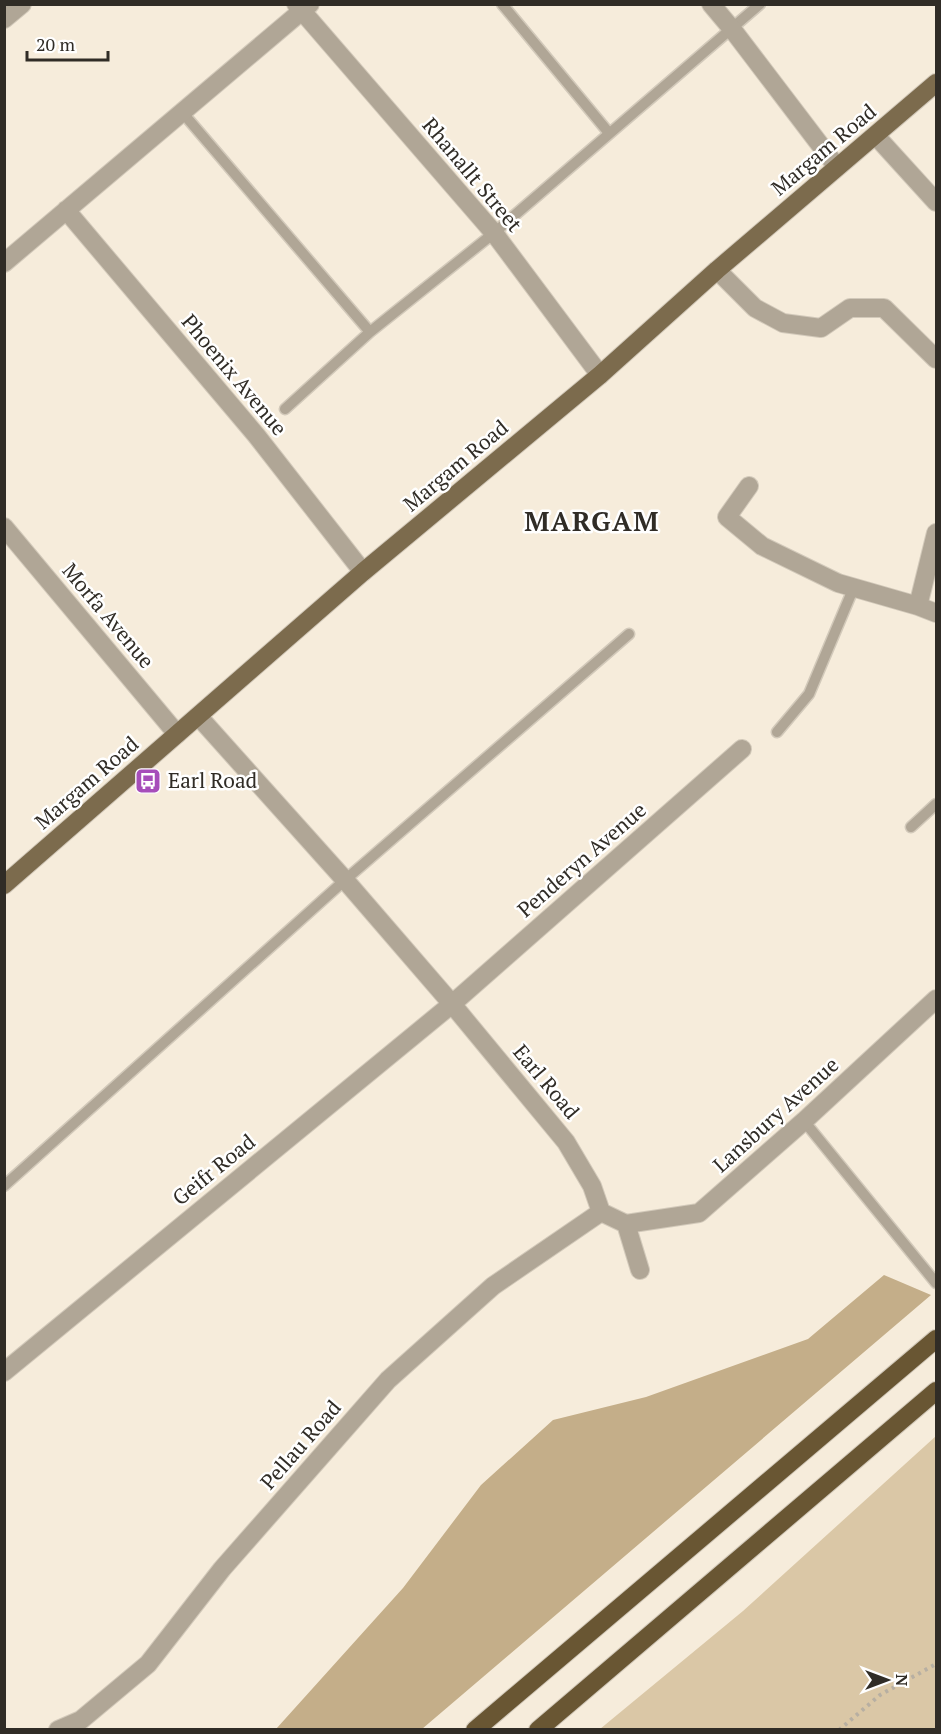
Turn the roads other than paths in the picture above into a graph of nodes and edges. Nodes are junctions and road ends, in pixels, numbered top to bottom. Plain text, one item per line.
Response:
1 (22, 4) edge
2 (502, 4) edge
3 (711, 4) edge
4 (760, 4) edge
5 (302, 7) edge
6 (4, 19) edge
7 (732, 29) junction
8 (936, 83) edge
9 (182, 112) junction
10 (609, 133) junction
11 (876, 136) junction
12 (837, 168) junction
13 (936, 202) edge
14 (66, 210) junction
15 (494, 233) junction
16 (4, 263) edge
17 (717, 270) junction
18 (370, 332) junction
19 (936, 359) edge
20 (600, 375) junction
21 (285, 409) dead end
22 (749, 486) dead end
23 (4, 527) edge
24 (936, 534) edge
25 (363, 572) junction
26 (854, 587) junction
27 (918, 606) junction
28 (936, 613) edge
29 (629, 634) dead end
30 (199, 717) junction
31 (777, 732) dead end
32 (177, 734) junction
33 (742, 749) dead end
34 (936, 804) edge
35 (911, 827) dead end
36 (345, 880) junction
37 (4, 885) edge
38 (936, 999) edge
39 (452, 1004) junction
40 (804, 1121) junction
41 (4, 1186) edge
42 (601, 1212) junction
43 (626, 1224) junction
44 (640, 1270) dead end
45 (936, 1283) edge
46 (936, 1339) edge
47 (4, 1372) edge
48 (936, 1391) edge
49 (58, 1730) edge
50 (475, 1730) edge
51 (538, 1730) edge

1 - 6 street
2 - 10 lane
3 - 7 street
4 - 7 lane
5 - 9 street
5 - 15 street, Rhanallt Street
7 - 10 lane
7 - 12 street
8 - 11 main road, Margam Road
9 - 14 street
9 - 18 lane
10 - 15 lane
11 - 12 main road, Margam Road
11 - 13 street
12 - 17 main road, Margam Road
14 - 16 street
14 - 25 street, Phoenix Avenue
15 - 18 lane
15 - 20 street, Rhanallt Street
17 - 19 street
17 - 20 main road, Margam Road
18 - 21 lane
20 - 25 main road, Margam Road
22 - 26 street
23 - 32 street, Morfa Avenue
24 - 27 street
25 - 30 main road, Margam Road
26 - 27 street
26 - 31 lane
27 - 28 street
29 - 36 lane
30 - 32 main road, Margam Road
30 - 36 street, Earl Road
32 - 37 main road, Margam Road
33 - 39 street, Penderyn Avenue
34 - 35 lane
36 - 39 street, Earl Road
36 - 41 lane
38 - 40 street, Lansbury Avenue
39 - 42 street, Earl Road
39 - 47 street, Geifr Road
40 - 43 street, Lansbury Avenue
40 - 45 lane
42 - 43 street
42 - 49 street, Pellau Road
43 - 44 street
46 - 50 highway
48 - 51 highway

